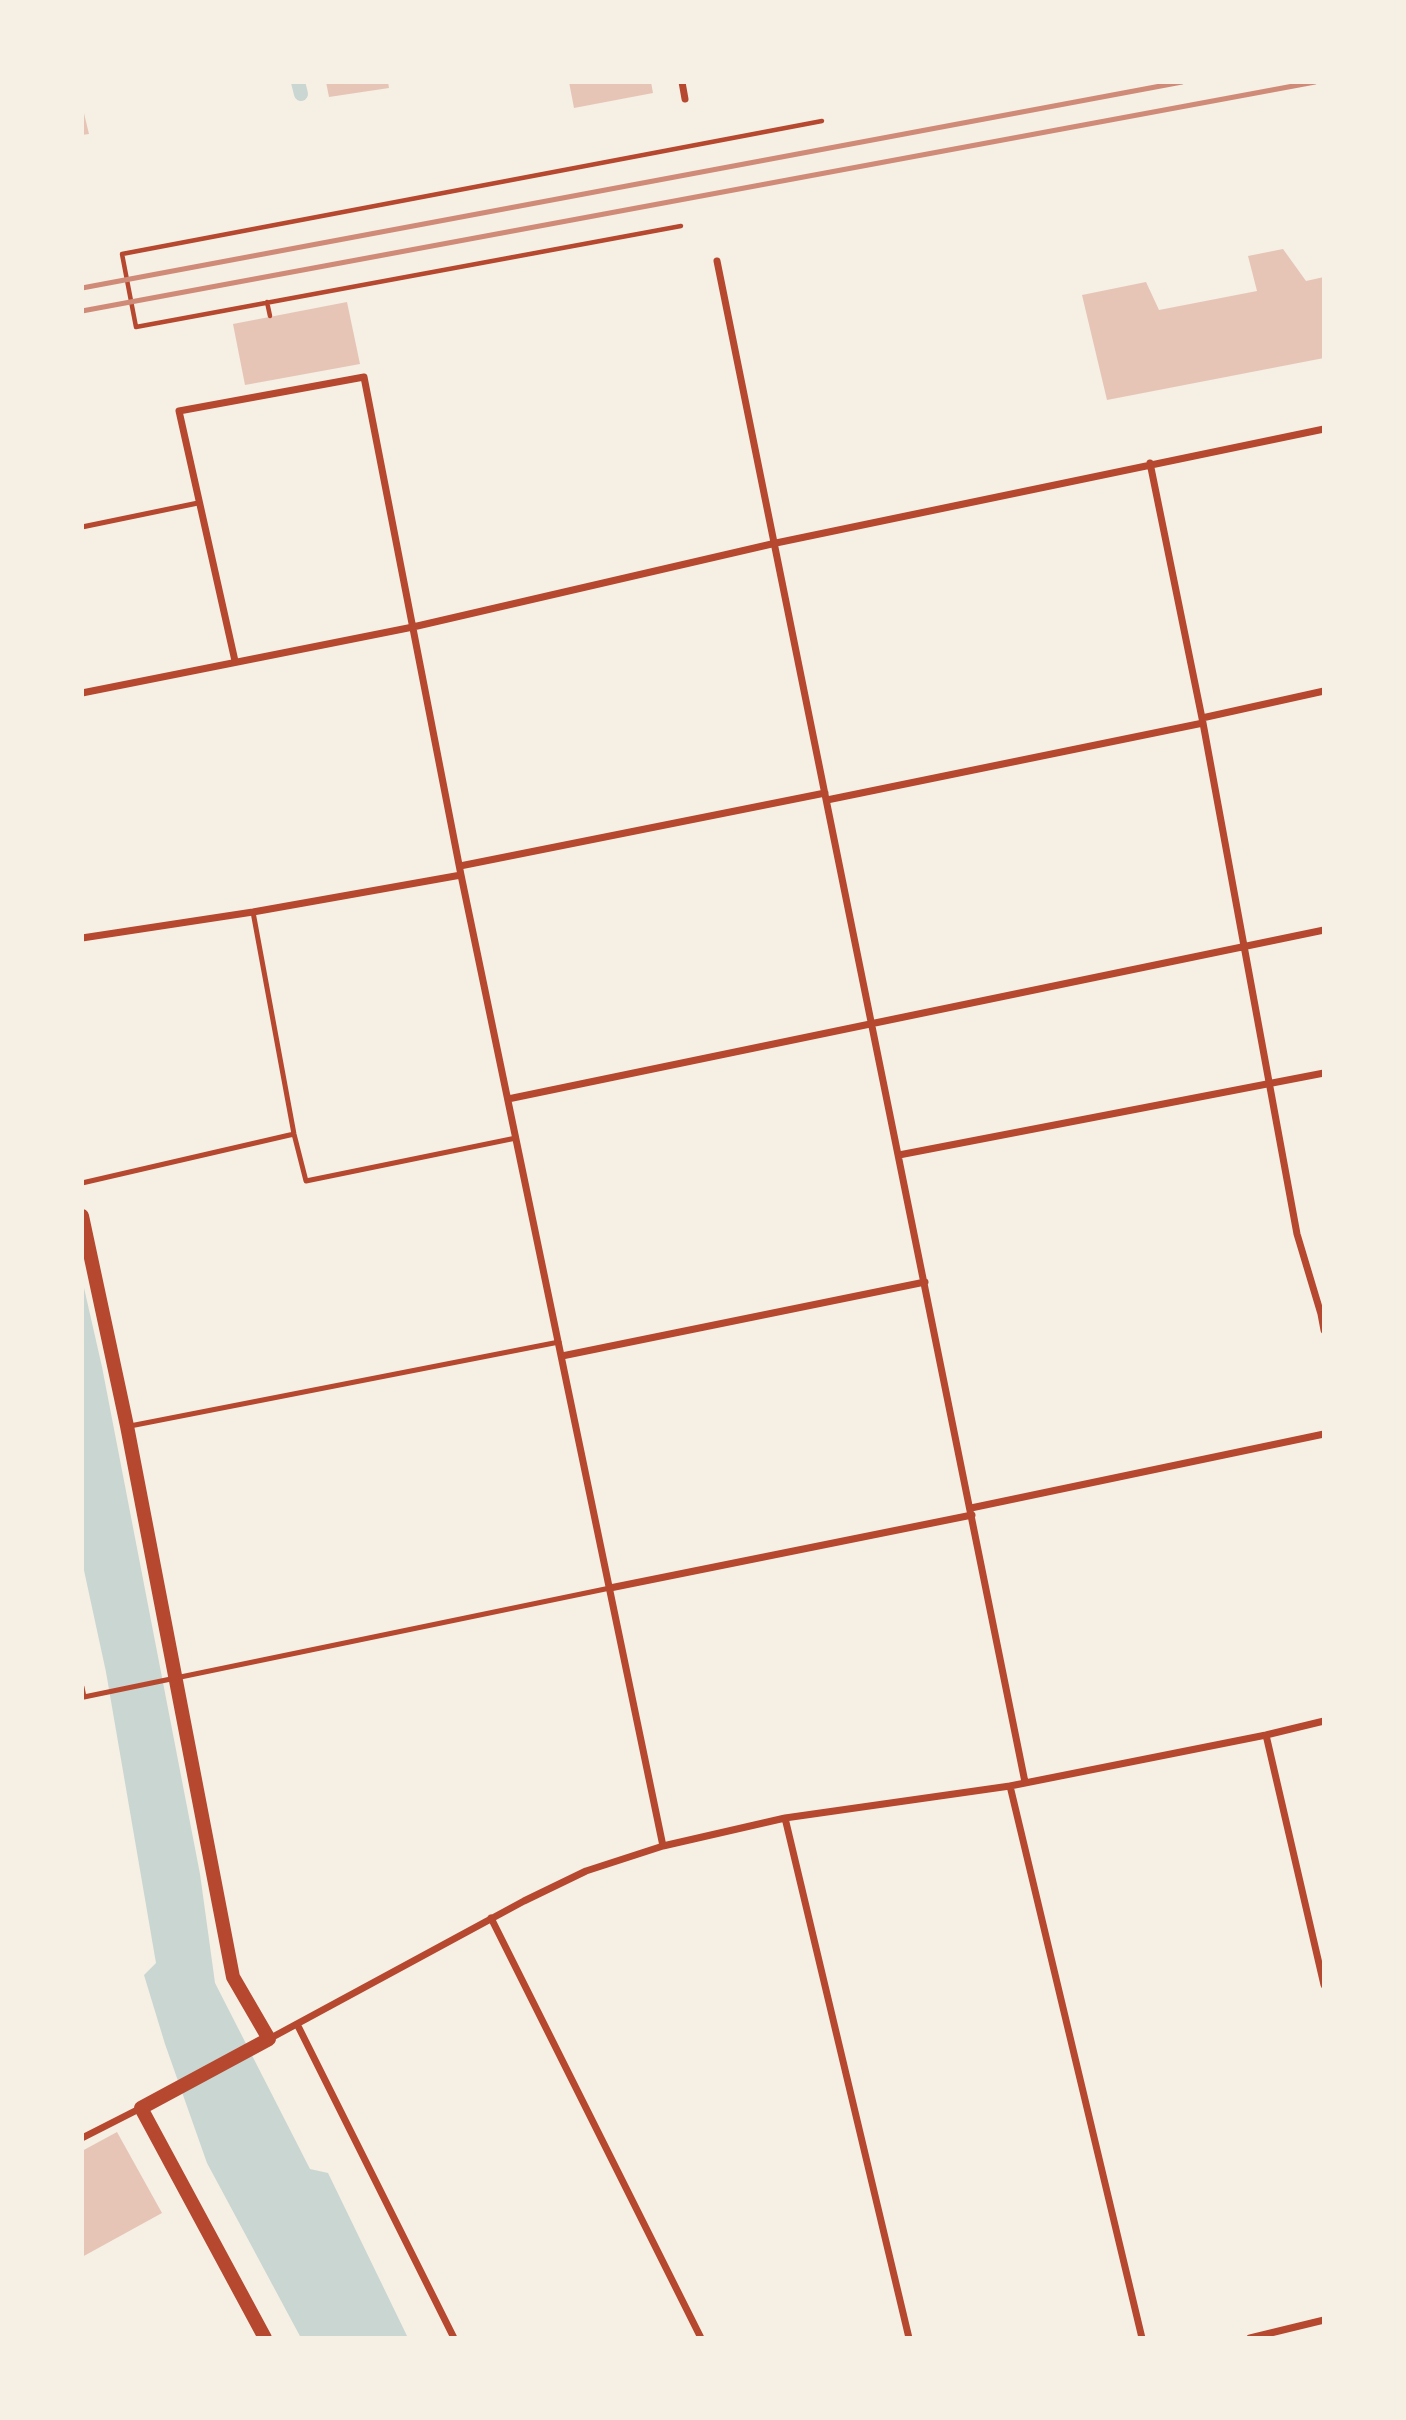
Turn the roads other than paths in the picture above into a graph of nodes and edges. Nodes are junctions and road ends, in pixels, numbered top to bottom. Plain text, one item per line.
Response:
1 (682, 82) edge
2 (685, 99) dead end
3 (718, 261) dead end
4 (1324, 429) edge
5 (1150, 463) junction
6 (198, 503) junction
7 (82, 527) edge
8 (776, 542) junction
9 (413, 627) junction
10 (235, 661) junction
11 (1324, 691) edge
12 (82, 692) edge
13 (1202, 721) junction
14 (826, 796) junction
15 (460, 871) junction
16 (253, 912) junction
17 (1324, 930) edge
18 (82, 938) edge
19 (1243, 947) junction
20 (872, 1022) junction
21 (1324, 1073) edge
22 (1269, 1085) junction
23 (508, 1099) junction
24 (294, 1134) junction
25 (516, 1138) junction
26 (900, 1155) junction
27 (82, 1183) edge
28 (82, 1216) edge
29 (925, 1282) junction
30 (1324, 1330) edge
31 (559, 1342) junction
32 (562, 1356) junction
33 (127, 1426) junction
34 (1324, 1434) edge
35 (972, 1511) junction
36 (610, 1588) junction
37 (175, 1680) junction
38 (82, 1687) edge
39 (1324, 1721) edge
40 (1266, 1735) junction
41 (1025, 1783) junction
42 (1010, 1786) junction
43 (785, 1818) junction
44 (663, 1846) junction
45 (491, 1918) junction
46 (1324, 1985) edge
47 (297, 2024) junction
48 (263, 2041) junction
49 (141, 2108) junction
50 (82, 2138) edge
51 (1324, 2320) edge
52 (265, 2338) edge
53 (454, 2338) edge
54 (701, 2338) edge
55 (909, 2338) edge
56 (1142, 2338) edge
57 (1250, 2338) edge

1 - 2 street
3 - 8 street
4 - 5 street
5 - 8 street
5 - 13 street
6 - 7 lane
6 - 9 street
6 - 10 street
8 - 9 street
8 - 14 street
9 - 10 street
9 - 15 street
10 - 12 street
11 - 13 street
13 - 14 street
13 - 19 street
14 - 15 street
14 - 20 street
15 - 16 street
15 - 23 street
16 - 18 street
16 - 24 lane
17 - 19 street
19 - 20 street
19 - 22 street
20 - 23 street
20 - 26 street
21 - 22 street
22 - 26 street
22 - 30 street
23 - 25 street
24 - 25 lane
24 - 27 lane
25 - 31 street
26 - 29 street
28 - 33 main road
29 - 32 street
29 - 35 street
31 - 32 street
31 - 33 lane
32 - 36 street
33 - 37 main road
34 - 35 street
35 - 36 street
35 - 41 street
36 - 37 lane
36 - 44 street
37 - 38 lane
37 - 48 main road
39 - 40 street
40 - 41 street
40 - 46 street
41 - 42 street
42 - 43 street
42 - 56 street
43 - 44 street
43 - 55 street
44 - 45 street
45 - 47 street
45 - 54 street
47 - 48 street
47 - 53 street
48 - 49 main road
49 - 50 street
49 - 52 main road
51 - 57 street

